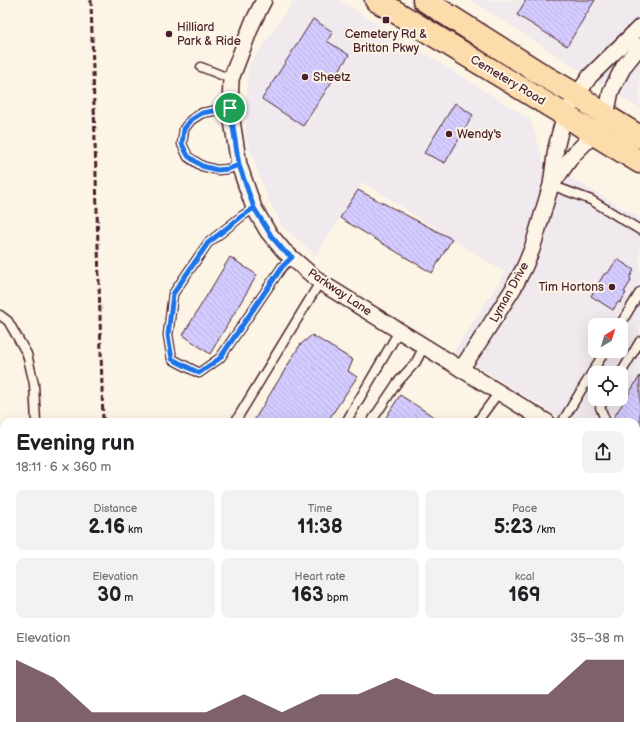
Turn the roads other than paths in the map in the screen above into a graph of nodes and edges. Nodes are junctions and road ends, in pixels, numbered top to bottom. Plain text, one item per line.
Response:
1 (264, 0) edge
2 (376, 0) edge
3 (424, 0) edge
4 (640, 27) edge
5 (640, 46) edge
6 (201, 67) dead end
7 (231, 79) junction
8 (576, 95) junction
9 (230, 108) junction
10 (565, 115) junction
11 (606, 116) junction
12 (594, 134) junction
13 (640, 137) edge
14 (640, 162) edge
15 (239, 165) junction
16 (551, 185) junction
17 (254, 208) junction
18 (640, 230) edge
19 (292, 257) junction
20 (320, 282) junction
21 (640, 292) edge
22 (0, 315) edge
23 (624, 318) edge
24 (399, 331) junction
25 (640, 341) edge
26 (424, 346) junction
27 (601, 358) edge
28 (625, 366) edge
29 (461, 368) junction
30 (499, 392) junction
31 (601, 406) edge
32 (36, 418) edge
33 (238, 418) edge
34 (348, 418) edge
35 (374, 418) edge
36 (480, 418) edge
37 (541, 418) edge
38 (564, 418) edge
39 (604, 418) edge

1 - 7 street, Parkway Lane
2 - 10 main road, Cemetery Road
3 - 8 main road, Cemetery Road
4 - 8 street, Lyman Drive
5 - 11 street, Lyman Drive
6 - 7 lane
7 - 9 street, Parkway Lane
8 - 10 street, Lyman Drive
8 - 11 main road, Cemetery Road
9 - 15 street, Parkway Lane
9 - 15 lane
10 - 12 main road, Cemetery Road
10 - 16 street, Lyman Drive
11 - 12 street, Lyman Drive
11 - 13 main road, Cemetery Road
12 - 14 main road, Cemetery Road
12 - 16 street, Lyman Drive
15 - 17 street, Parkway Lane
16 - 18 lane
16 - 29 street, Lyman Drive
17 - 19 street, Parkway Lane
17 - 19 lane
19 - 20 street, Parkway Lane
20 - 24 street, Parkway Lane
20 - 33 lane
21 - 23 lane
22 - 32 lane
24 - 26 street, Parkway Lane
24 - 34 lane
25 - 28 lane
26 - 29 street, Parkway Lane
26 - 35 lane
27 - 38 lane
29 - 30 street, Parkway Lane
30 - 36 lane
30 - 37 street, Parkway Lane
31 - 39 lane

